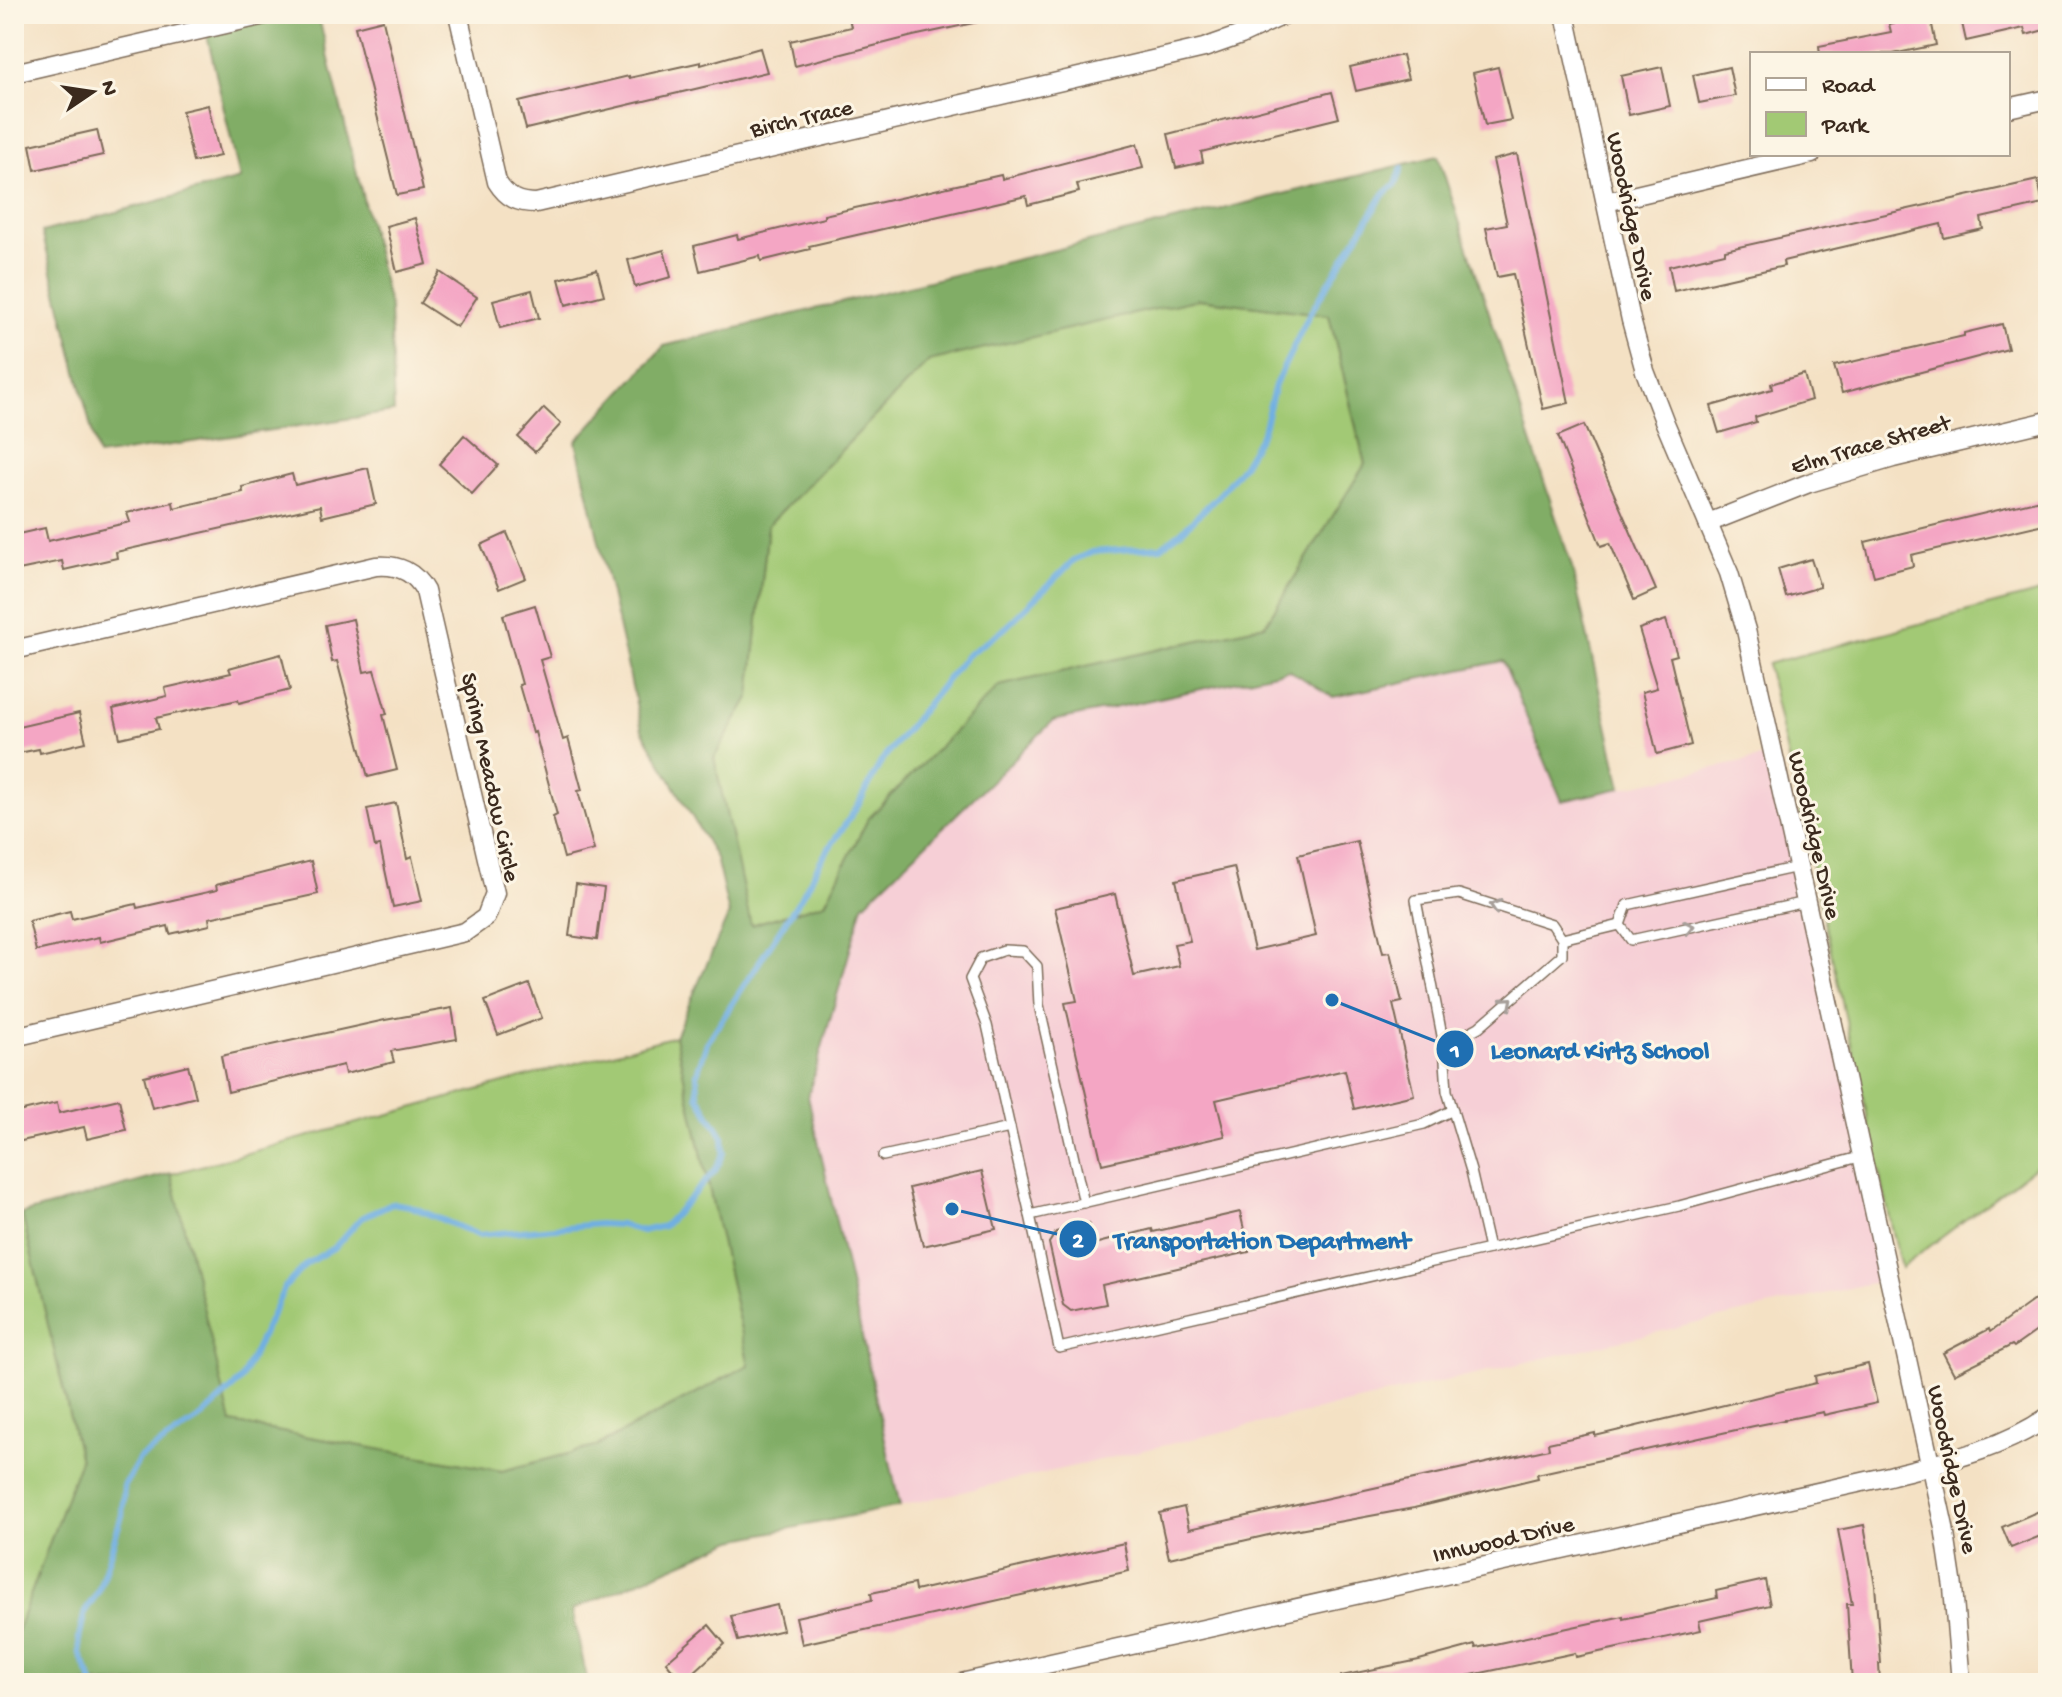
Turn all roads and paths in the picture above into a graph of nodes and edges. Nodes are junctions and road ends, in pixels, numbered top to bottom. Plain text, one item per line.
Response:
1 (269, 14) edge
2 (458, 14) edge
3 (1286, 14) edge
4 (1565, 14) edge
5 (14, 73) edge
6 (2048, 99) edge
7 (2010, 108) edge
8 (1803, 156) edge
9 (1606, 202) junction
10 (2048, 421) edge
11 (1708, 523) junction
12 (14, 650) edge
13 (1798, 867) junction
14 (1806, 902) junction
15 (1620, 925) junction
16 (1562, 939) junction
17 (14, 1037) edge
18 (1444, 1046) junction
19 (1453, 1110) junction
20 (1010, 1128) junction
21 (883, 1156) dead end
22 (1863, 1156) junction
23 (1084, 1203) junction
24 (1030, 1215) junction
25 (1489, 1249) junction
26 (2048, 1417) edge
27 (1930, 1465) junction
28 (961, 1683) edge
29 (1961, 1683) edge

1 - 5 street
2 - 3 street, Birch Trace
4 - 9 street, Woodridge Drive
6 - 7 street
8 - 9 street
9 - 11 street, Woodridge Drive
10 - 11 street, Elm Trace Street
11 - 13 street, Woodridge Drive
12 - 17 street, Spring Meadow Circle
13 - 14 street, Woodridge Drive
13 - 15 lane
15 -> 14 lane
14 - 22 street, Woodridge Drive
15 - 16 lane
18 -> 16 lane
16 -> 18 lane
18 - 19 lane
19 - 23 lane
19 - 25 lane
20 - 21 lane
20 - 23 lane
20 - 24 lane
22 - 25 lane
22 - 27 street, Woodridge Drive
23 - 24 lane
24 - 25 lane
26 - 27 street, Innwood Drive
27 - 28 street, Innwood Drive
27 - 29 street, Woodridge Drive

